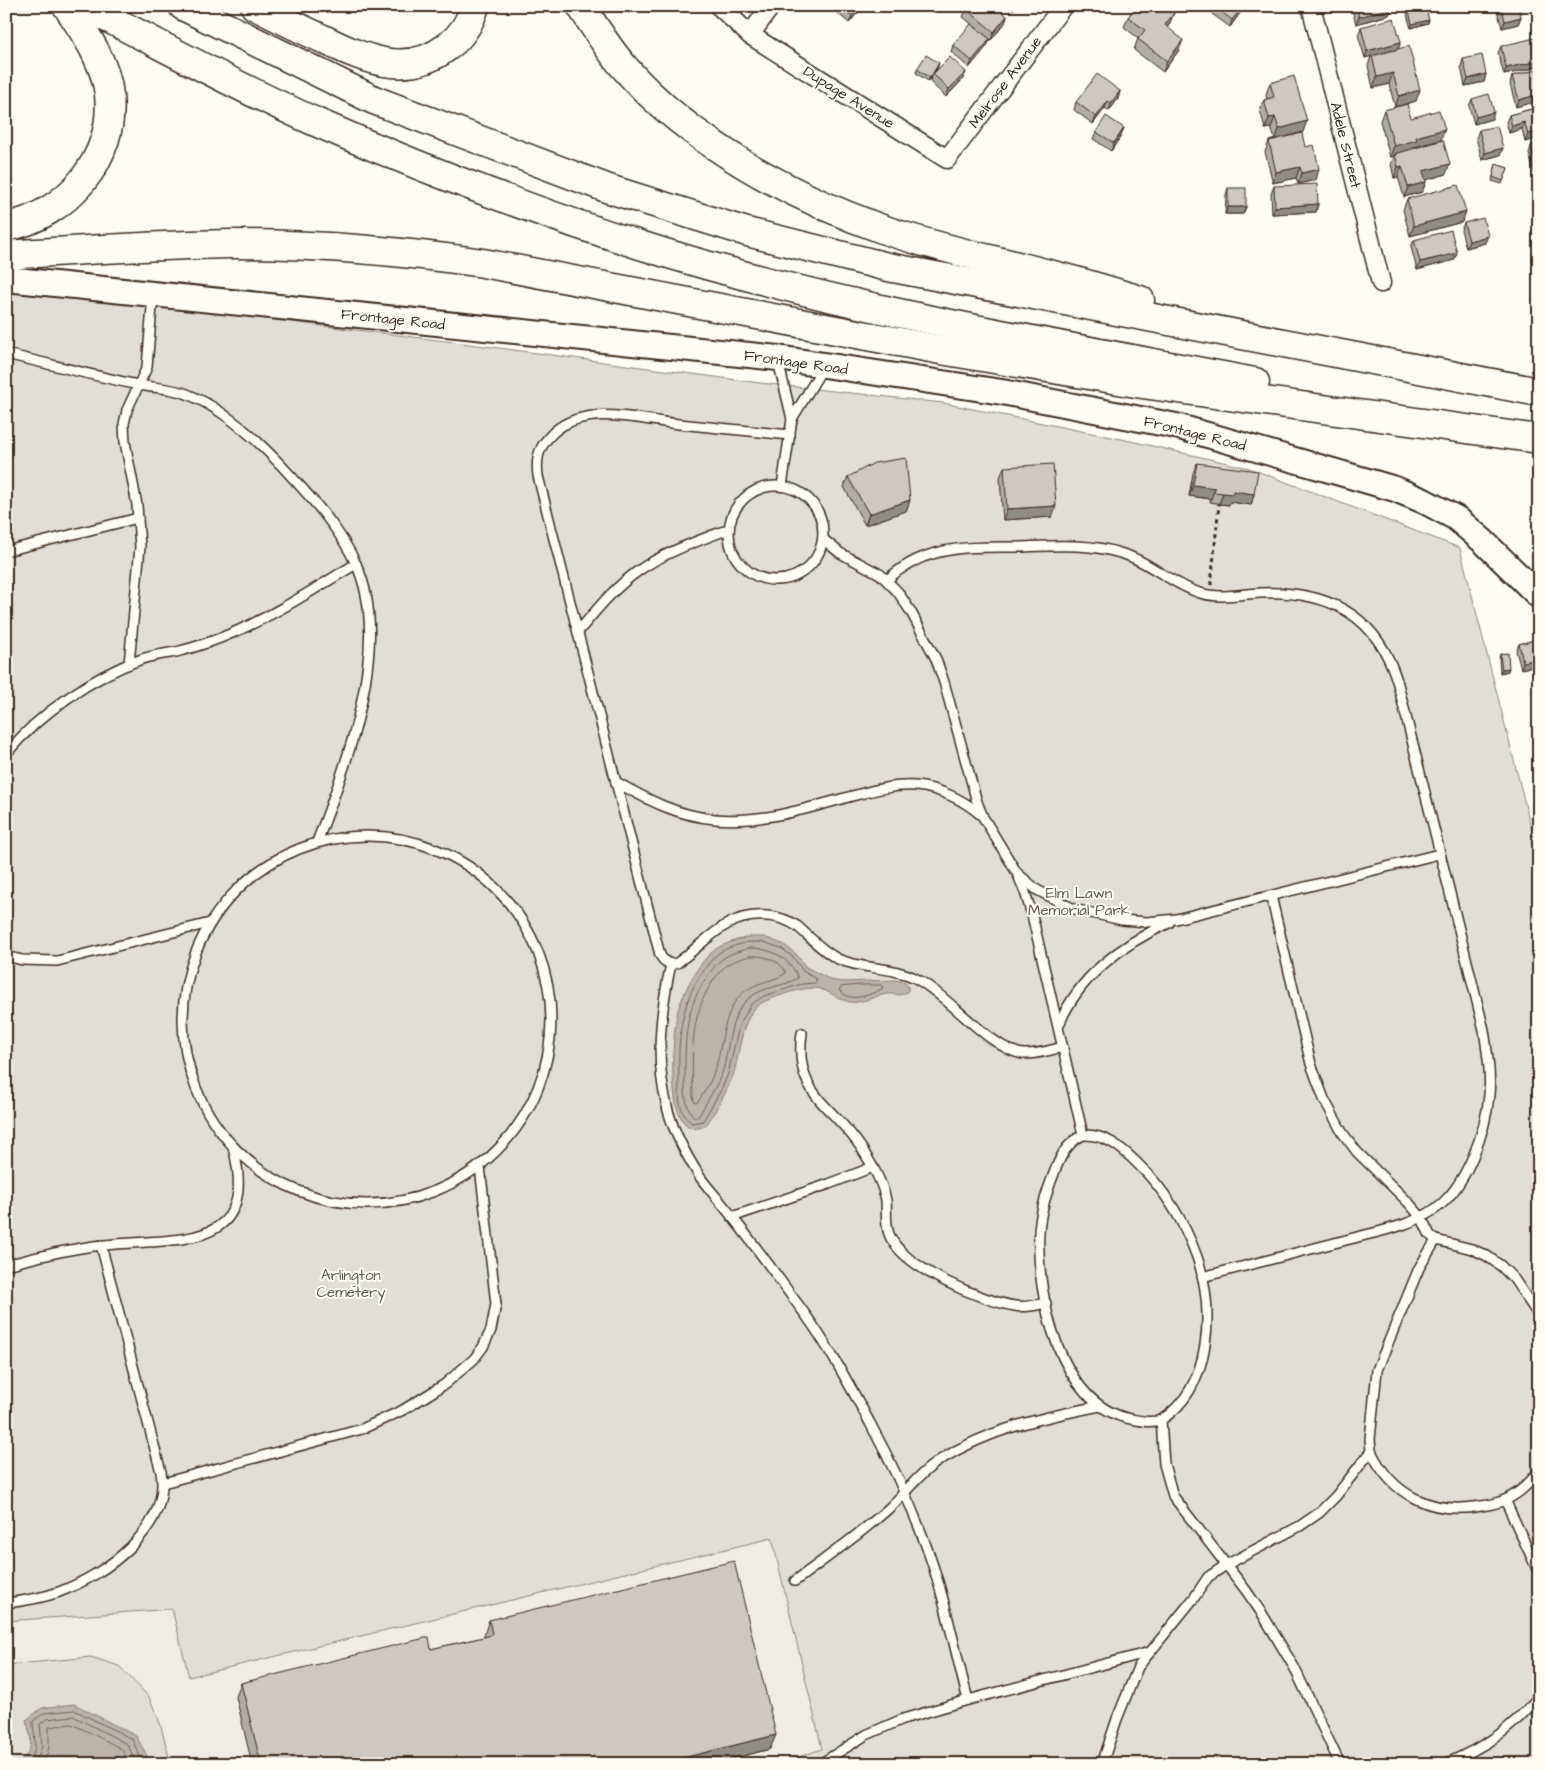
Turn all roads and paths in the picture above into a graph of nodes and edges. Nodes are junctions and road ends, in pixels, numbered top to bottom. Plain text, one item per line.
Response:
1 (67, 6) edge
2 (84, 6) edge
3 (183, 6) edge
4 (255, 6) edge
5 (474, 6) edge
6 (581, 6) edge
7 (720, 6) edge
8 (771, 6) edge
9 (1063, 6) edge
10 (1311, 6) edge
11 (750, 35) junction
12 (947, 159) joint
13 (6, 228) edge
14 (6, 255) edge
15 (6, 279) edge
16 (1381, 283) dead end
17 (153, 295) junction
18 (1298, 345) junction
19 (6, 354) edge
20 (778, 358) junction
21 (824, 365) junction
22 (139, 385) junction
23 (1539, 392) edge
24 (792, 419) junction
25 (790, 435) junction
26 (1539, 438) edge
27 (782, 486) junction
28 (1219, 504) edge
29 (138, 518) junction
30 (729, 529) junction
31 (823, 538) junction
32 (6, 551) edge
33 (356, 564) junction
34 (886, 580) junction
35 (1210, 596) junction
36 (1539, 596) edge
37 (578, 632) junction
38 (129, 664) junction
39 (6, 754) edge
40 (616, 782) junction
41 (983, 817) junction
42 (317, 842) junction
43 (1439, 854) junction
44 (1017, 872) junction
45 (1271, 896) junction
46 (1176, 920) junction
47 (210, 923) junction
48 (6, 956) edge
49 (671, 964) junction
50 (1058, 1026) junction
51 (802, 1032) dead end
52 (1064, 1047) junction
53 (1083, 1134) junction
54 (233, 1148) junction
55 (480, 1167) junction
56 (873, 1167) junction
57 (732, 1217) junction
58 (1421, 1217) junction
59 (1436, 1240) junction
60 (101, 1245) junction
61 (6, 1265) edge
62 (1202, 1277) junction
63 (1046, 1303) junction
64 (1539, 1316) edge
65 (1100, 1406) junction
66 (1161, 1420) junction
67 (1370, 1451) junction
68 (1539, 1472) edge
69 (163, 1483) junction
70 (903, 1493) junction
71 (1505, 1500) junction
72 (1226, 1565) junction
73 (1539, 1573) edge
74 (795, 1581) dead end
75 (6, 1603) edge
76 (1150, 1652) junction
77 (1539, 1696) edge
78 (968, 1700) junction
79 (820, 1764) edge
80 (1102, 1764) edge
81 (1340, 1764) edge
82 (1445, 1764) edge

1 - 13 highway
2 - 26 highway
3 - 18 highway
4 - 5 highway
6 - 18 highway
7 - 11 street, Dupage Avenue
8 - 11 street
9 - 12 street, Melrose Avenue
10 - 16 street, Adele Street
11 - 12 street, Dupage Avenue
14 - 26 highway
15 - 17 street, Frontage Road
17 - 20 street, Frontage Road
17 - 22 lane
18 - 23 highway
19 - 22 lane
20 - 21 street, Frontage Road
20 - 24 lane
21 - 24 lane
21 - 36 street, Frontage Road
22 - 29 lane
22 - 33 lane
24 - 25 lane
25 - 27 lane
25 - 37 lane
27 - 30 lane
27 - 31 lane
28 - 35 path
29 - 32 lane
29 - 38 lane
30 - 31 lane
30 - 37 lane
31 - 34 lane
33 - 38 lane
33 - 42 lane
34 - 35 lane
34 - 41 lane
35 - 43 lane
37 - 40 lane
38 - 39 lane
40 - 41 lane
40 - 49 lane
41 - 44 lane
42 - 47 lane
42 - 55 lane
43 - 45 lane
43 - 58 lane
44 - 46 lane
44 - 50 lane
45 - 46 lane
45 - 58 lane
46 - 50 lane
47 - 48 lane
47 - 54 lane
49 - 52 lane
49 - 57 lane
50 - 52 lane
51 - 56 lane
52 - 53 lane
53 - 62 lane
53 - 63 lane
54 - 55 lane
54 - 60 lane
55 - 69 lane
56 - 57 lane
56 - 63 lane
57 - 70 lane
58 - 59 lane
58 - 62 lane
59 - 64 lane
59 - 67 lane
60 - 61 lane
60 - 69 lane
62 - 66 lane
63 - 65 lane
65 - 66 lane
65 - 70 lane
66 - 72 lane
67 - 71 lane
67 - 72 lane
68 - 71 lane
69 - 75 lane
70 - 74 lane
70 - 78 lane
71 - 73 lane
72 - 76 lane
72 - 81 lane
76 - 78 lane
76 - 80 lane
77 - 82 lane
78 - 79 lane

